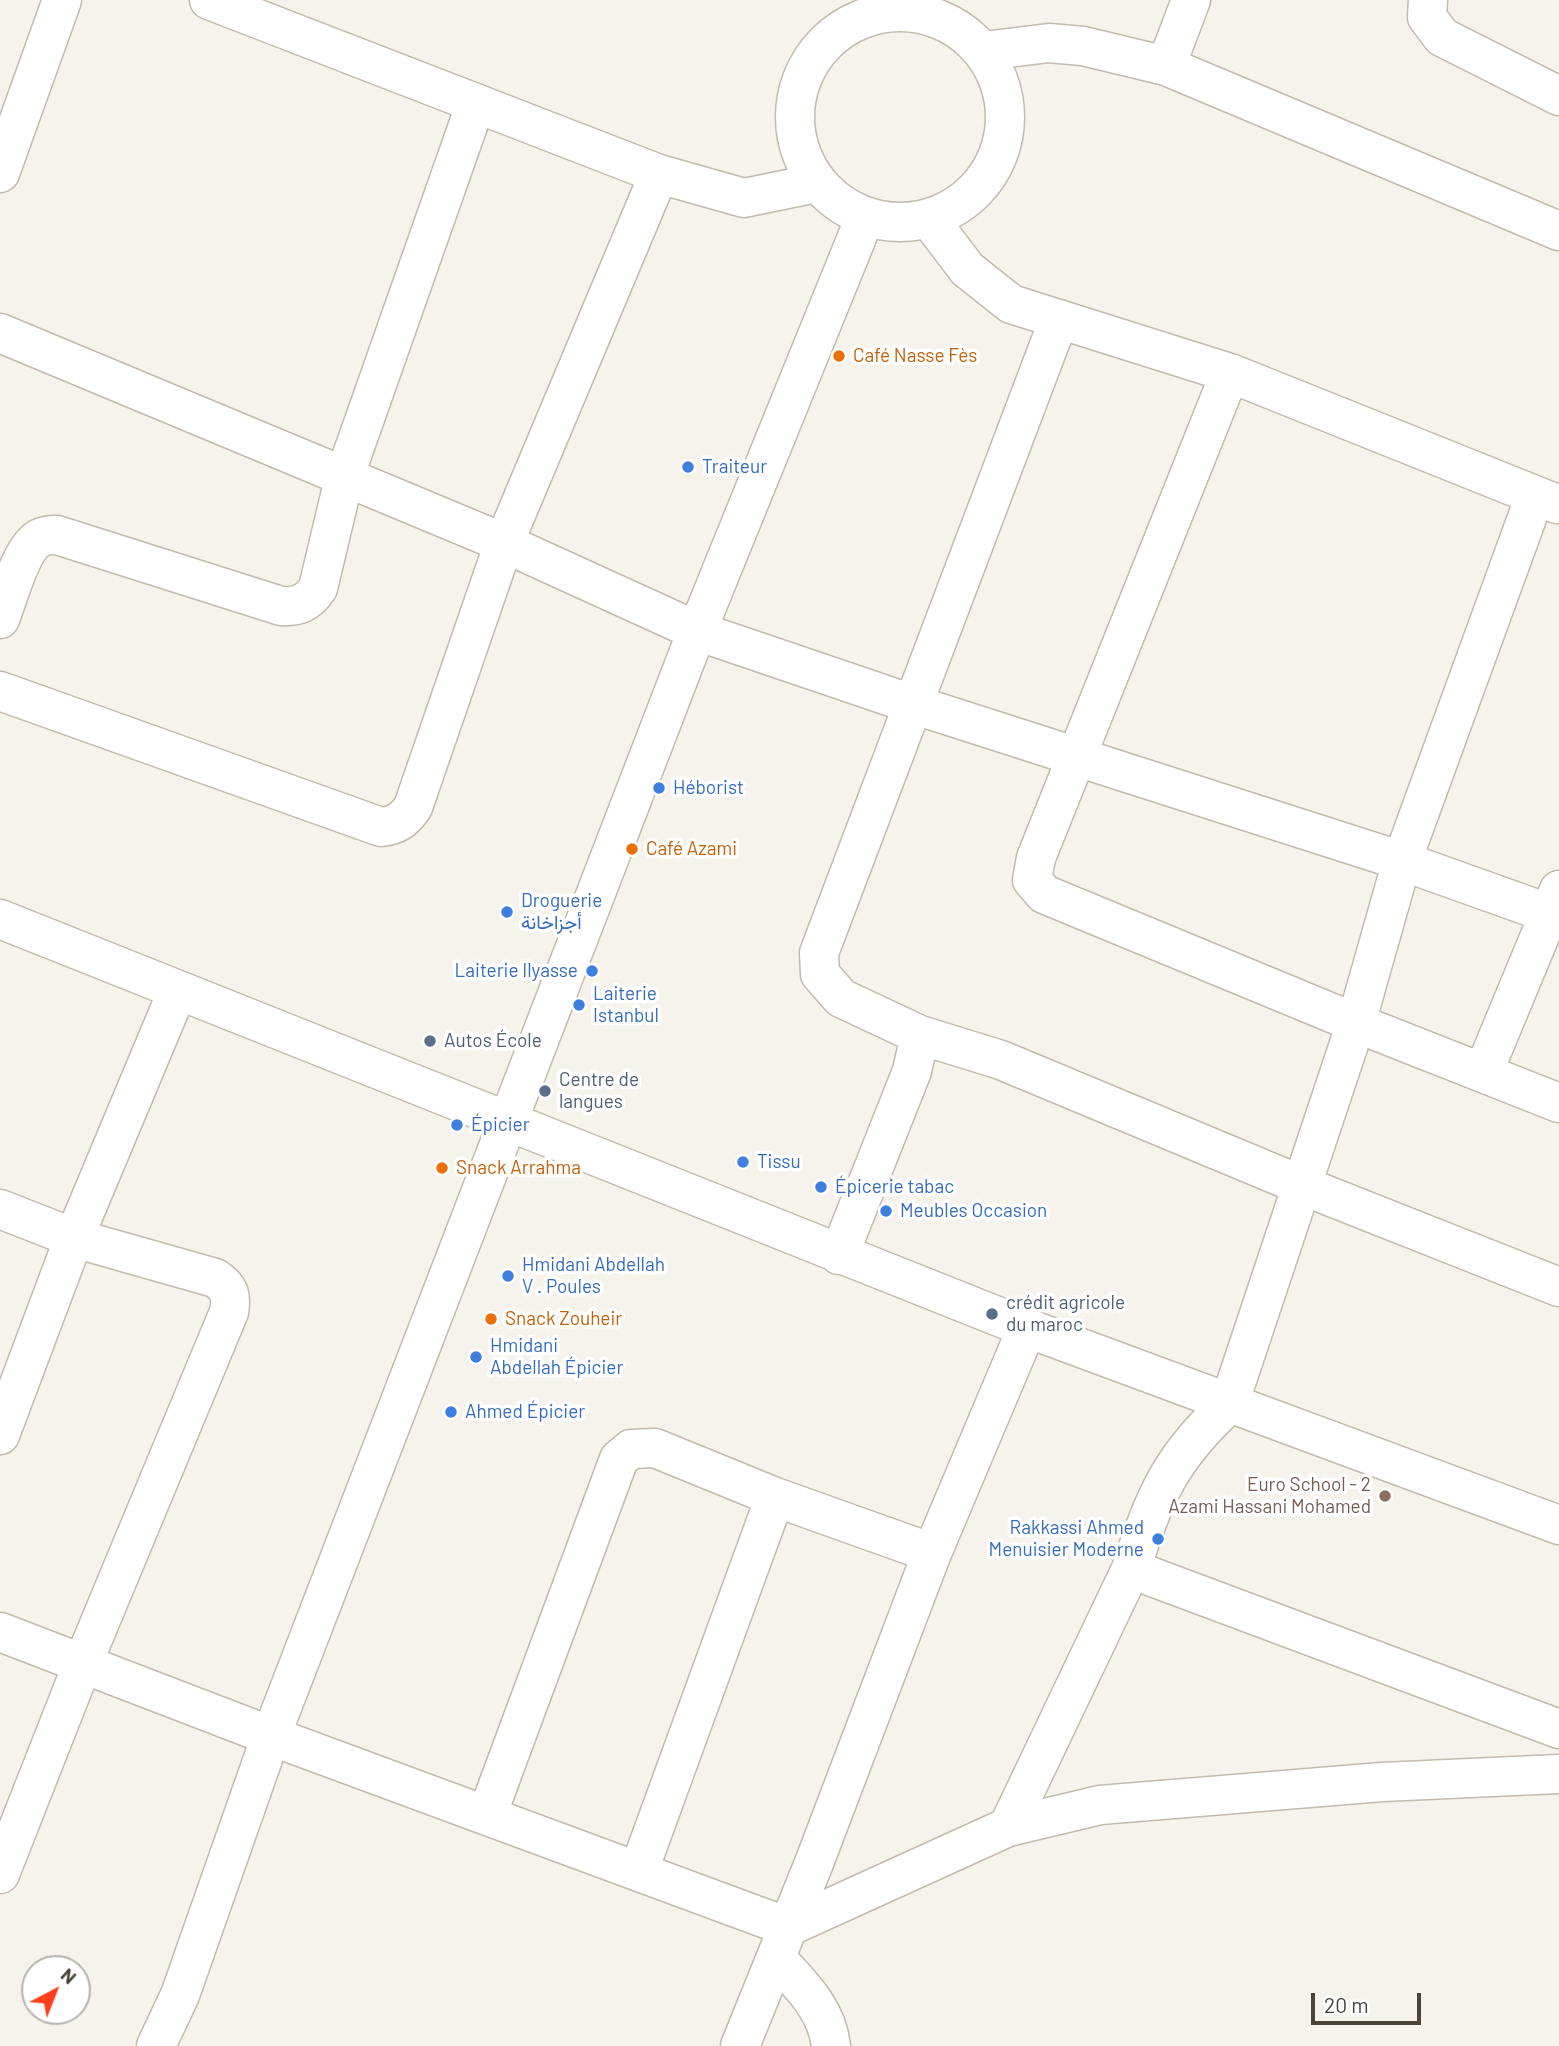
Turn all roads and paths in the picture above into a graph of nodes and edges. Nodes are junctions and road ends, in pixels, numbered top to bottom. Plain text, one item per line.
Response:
1 (62, 0) edge
2 (209, 0) edge
3 (1191, 0) edge
4 (1428, 0) edge
5 (906, 6) edge
6 (955, 12) edge
7 (984, 51) junction
8 (1166, 66) junction
9 (1559, 96) edge
10 (476, 103) junction
11 (0, 173) edge
12 (659, 174) junction
13 (817, 183) junction
14 (864, 220) junction
15 (930, 220) junction
16 (1559, 231) edge
17 (1059, 319) junction
18 (0, 333) edge
19 (1230, 373) junction
20 (345, 475) junction
21 (1547, 500) edge
22 (504, 543) junction
23 (0, 619) edge
24 (697, 631) junction
25 (0, 691) edge
26 (912, 705) junction
27 (1077, 758) junction
28 (1402, 861) junction
29 (1556, 907) edge
30 (0, 919) edge
31 (177, 992) junction
32 (1356, 1023) junction
33 (920, 1035) junction
34 (1483, 1073) junction
35 (1559, 1103) edge
36 (509, 1124) junction
37 (1301, 1185) junction
38 (0, 1209) edge
39 (74, 1238) junction
40 (839, 1255) junction
41 (1559, 1287) edge
42 (1027, 1328) junction
43 (1229, 1405) junction
44 (0, 1435) edge
45 (775, 1497) junction
46 (1559, 1525) edge
47 (932, 1553) junction
48 (1131, 1569) junction
49 (0, 1632) edge
50 (83, 1663) junction
51 (1559, 1729) edge
52 (271, 1736) junction
53 (1559, 1774) edge
54 (487, 1815) junction
55 (1008, 1828) junction
56 (639, 1870) junction
57 (0, 1874) edge
58 (782, 1942) junction
59 (156, 2046) edge
60 (740, 2046) edge
61 (831, 2046) edge

1 - 11 street
2 - 10 street
3 - 8 street
4 - 9 street
5 - 6 street
5 - 13 street
6 - 7 street
7 - 8 street
7 - 15 street
8 - 16 street
10 - 12 street
10 - 20 street
12 - 13 street
12 - 22 street
13 - 14 street
14 - 15 street
14 - 24 street
15 - 17 street
17 - 19 street
17 - 26 street
18 - 20 street
19 - 21 street
19 - 27 street
20 - 22 street
20 - 23 street
21 - 28 street
22 - 24 street
22 - 25 street
24 - 26 street
24 - 36 street
26 - 27 street
26 - 33 street
27 - 28 street
27 - 32 street
28 - 29 street
28 - 32 street
29 - 34 street
30 - 31 street
31 - 36 street
31 - 39 street
32 - 34 street
32 - 37 street
33 - 37 street
33 - 40 street
34 - 35 street
36 - 40 street
36 - 52 street
37 - 41 street
37 - 43 street
38 - 39 street
39 - 44 street
39 - 50 street
40 - 42 street
42 - 43 street
42 - 47 street
43 - 46 street
43 - 48 street
45 - 47 street
45 - 54 street
45 - 56 street
47 - 58 street
48 - 51 street
48 - 55 street
49 - 50 street
50 - 52 street
50 - 57 street
52 - 54 street
52 - 59 street
53 - 55 street
54 - 56 street
55 - 58 street
56 - 58 street
58 - 60 street
58 - 61 street

